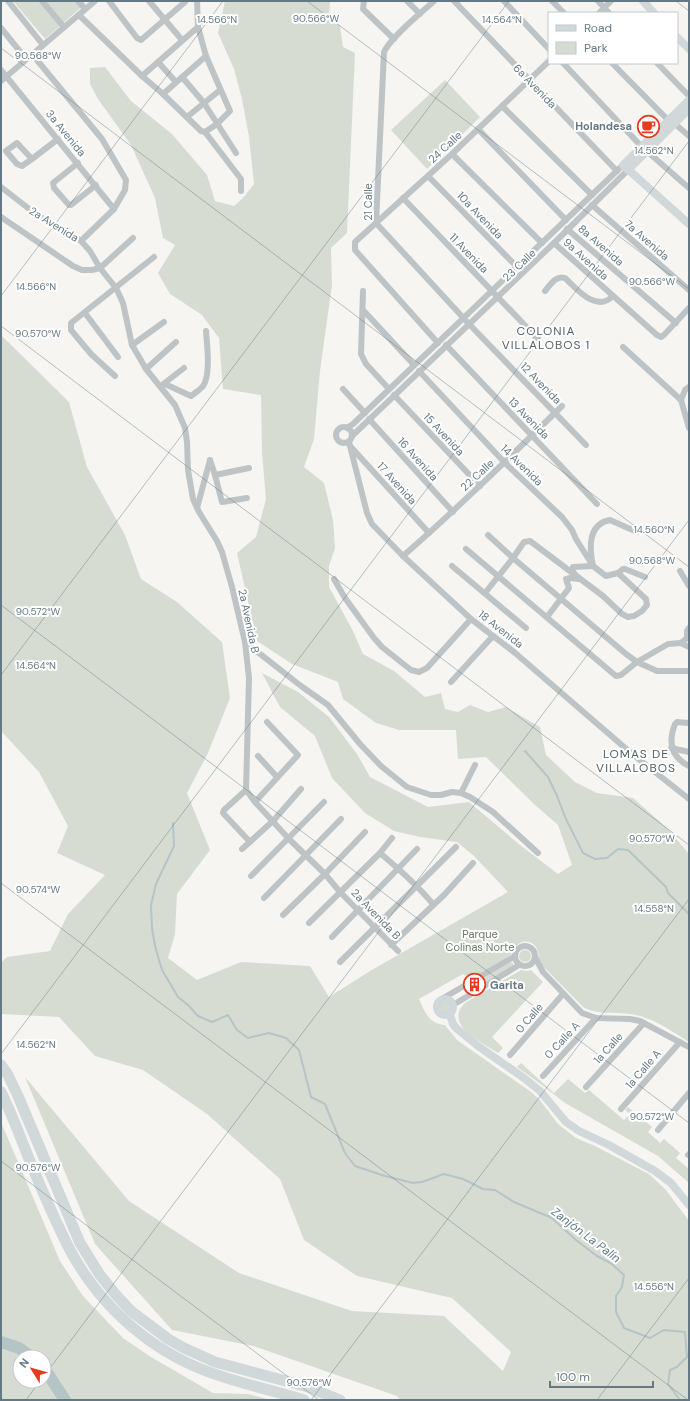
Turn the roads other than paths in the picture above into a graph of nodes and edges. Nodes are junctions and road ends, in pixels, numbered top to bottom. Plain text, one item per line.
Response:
1 (8, 1) edge
2 (42, 1) edge
3 (78, 1) edge
4 (95, 1) edge
5 (109, 1) edge
6 (149, 1) edge
7 (197, 1) edge
8 (407, 1) edge
9 (434, 1) edge
10 (454, 1) edge
11 (504, 1) edge
12 (552, 1) edge
13 (598, 1) edge
14 (611, 1) edge
15 (643, 1) edge
16 (185, 2) dead end
17 (363, 3) edge
18 (604, 8) junction
19 (85, 9) junction
20 (563, 12) edge
21 (600, 12) edge
22 (608, 12) edge
23 (653, 12) edge
24 (420, 14) junction
25 (79, 15) junction
26 (164, 20) junction
27 (64, 27) junction
28 (198, 27) junction
29 (1, 28) edge
30 (678, 38) edge
31 (394, 39) junction
32 (182, 40) junction
33 (43, 45) junction
34 (548, 48) edge
35 (689, 49) edge
36 (32, 54) junction
37 (206, 56) junction
38 (26, 59) junction
39 (158, 62) junction
40 (548, 62) edge
41 (564, 64) edge
42 (613, 64) edge
43 (658, 64) edge
44 (1, 70) edge
45 (142, 76) junction
46 (6, 77) junction
47 (182, 78) junction
48 (529, 80) junction
49 (1, 81) edge
50 (176, 82) junction
51 (220, 90) junction
52 (163, 94) junction
53 (689, 96) edge
54 (689, 100) edge
55 (204, 103) junction
56 (502, 106) junction
57 (689, 109) edge
58 (187, 117) junction
59 (671, 122) junction
60 (216, 124) junction
61 (478, 129) junction
62 (206, 132) junction
63 (689, 136) edge
64 (58, 139) junction
65 (644, 148) junction
66 (236, 153) dead end
67 (452, 154) junction
68 (32, 160) dead end
69 (78, 164) junction
70 (626, 167) junction
71 (617, 171) junction
72 (428, 176) junction
73 (96, 185) junction
74 (1, 187) edge
75 (689, 188) edge
76 (241, 191) dead end
77 (592, 195) junction
78 (403, 198) junction
79 (592, 205) junction
80 (114, 209) junction
81 (1, 217) edge
82 (566, 220) junction
83 (376, 223) junction
84 (689, 224) edge
85 (567, 230) junction
86 (133, 238) dead end
87 (81, 241) junction
88 (542, 243) junction
89 (554, 243) junction
90 (154, 257) dead end
91 (517, 267) junction
92 (100, 268) junction
93 (116, 288) junction
94 (689, 290) edge
95 (363, 291) dead end
96 (492, 291) junction
97 (545, 291) dead end
98 (613, 296) junction
99 (497, 297) junction
100 (689, 308) edge
101 (363, 310) junction
102 (85, 313) junction
103 (464, 318) junction
104 (164, 322) dead end
105 (676, 323) junction
106 (469, 324) junction
107 (206, 331) dead end
108 (537, 338) dead end
109 (176, 342) dead end
110 (438, 343) junction
111 (132, 345) junction
112 (446, 345) junction
113 (623, 347) dead end
114 (118, 357) dead end
115 (414, 365) junction
116 (146, 368) junction
117 (184, 368) dead end
118 (419, 371) junction
119 (116, 376) dead end
120 (162, 385) junction
121 (689, 387) edge
122 (343, 389) dead end
123 (389, 389) junction
124 (394, 395) junction
125 (681, 400) junction
126 (562, 406) dead end
127 (556, 412) junction
128 (365, 413) junction
129 (369, 419) junction
130 (347, 428) junction
131 (689, 428) edge
132 (352, 436) junction
133 (532, 436) junction
134 (349, 444) junction
135 (586, 445) dead end
136 (505, 464) junction
137 (249, 468) dead end
138 (215, 475) junction
139 (480, 486) junction
140 (247, 498) dead end
141 (597, 504) dead end
142 (197, 508) junction
143 (453, 512) junction
144 (637, 532) dead end
145 (429, 533) junction
146 (488, 536) dead end
147 (466, 549) dead end
148 (402, 556) junction
149 (513, 558) junction
150 (452, 566) dead end
151 (593, 566) junction
152 (680, 570) dead end
153 (618, 573) junction
154 (645, 576) dead end
155 (498, 577) junction
156 (334, 579) dead end
157 (579, 579) junction
158 (689, 586) edge
159 (485, 593) junction
160 (561, 599) junction
161 (547, 617) junction
162 (471, 619) junction
163 (526, 628) dead end
164 (689, 628) edge
165 (493, 636) junction
166 (245, 642) junction
167 (681, 642) junction
168 (689, 647) edge
169 (637, 662) junction
170 (689, 671) edge
171 (451, 682) dead end
172 (267, 722) dead end
173 (689, 723) edge
174 (671, 748) junction
175 (689, 752) edge
176 (258, 756) dead end
177 (475, 765) dead end
178 (689, 766) edge
179 (277, 777) junction
180 (301, 789) dead end
181 (246, 790) junction
182 (461, 793) junction
183 (689, 799) edge
184 (255, 802) junction
185 (324, 802) dead end
186 (341, 820) dead end
187 (273, 821) junction
188 (365, 832) dead end
189 (392, 838) dead end
190 (289, 839) junction
191 (250, 842) junction
192 (456, 847) dead end
193 (242, 849) dead end
194 (417, 849) dead end
195 (380, 853) junction
196 (538, 854) dead end
197 (307, 855) junction
198 (472, 863) dead end
199 (399, 868) junction
200 (325, 874) junction
201 (251, 876) dead end
202 (417, 885) junction
203 (340, 892) junction
204 (264, 898) dead end
205 (433, 904) junction
206 (358, 911) junction
207 (283, 915) dead end
208 (308, 923) dead end
209 (375, 928) junction
210 (332, 937) dead end
211 (391, 945) junction
212 (398, 951) dead end
213 (514, 956) junction
214 (535, 957) junction
215 (340, 962) dead end
216 (519, 965) junction
217 (527, 967) junction
218 (543, 972) junction
219 (465, 985) junction
220 (470, 994) junction
221 (563, 994) junction
222 (440, 1000) junction
223 (453, 1005) junction
224 (450, 1014) junction
225 (596, 1018) junction
226 (644, 1023) junction
227 (680, 1042) junction
228 (689, 1047) edge
229 (510, 1055) dead end
230 (1, 1065) edge
231 (543, 1076) dead end
232 (586, 1087) dead end
233 (1, 1092) edge
234 (689, 1093) edge
235 (621, 1109) dead end
236 (658, 1130) dead end
237 (689, 1205) edge
238 (304, 1400) edge
239 (340, 1400) edge

1 - 33 street
2 - 27 street
3 - 19 street
4 - 19 street
5 - 26 street
6 - 26 street
7 - 28 street
8 - 24 street
9 - 24 street
10 - 48 street, 6a Avenida
11 - 34 street
12 - 20 street
13 - 18 street
14 - 18 street
15 - 23 street
16 - 26 street
17 - 31 street
18 - 21 street
18 - 22 street
19 - 25 street
24 - 31 street
25 - 27 street
25 - 45 street
26 - 32 street
27 - 33 street
28 - 32 street
28 - 37 street
29 - 38 street
30 - 35 street
31 - 83 street, 21 Calle
32 - 39 street
33 - 36 street
36 - 38 street
36 - 80 street
37 - 47 street
37 - 51 street
38 - 46 street
39 - 45 street
39 - 50 street
40 - 48 street, 24 Calle
41 - 65 street
42 - 59 street
43 - 53 street
44 - 46 street, 3a Avenida
45 - 52 street
46 - 49 street
46 - 64 street, 3a Avenida
47 - 50 street
47 - 55 street
48 - 56 street, 24 Calle
48 - 71 street, 6a Avenida
50 - 52 street
51 - 55 street
51 - 60 street
52 - 58 street
54 - 59 street, 23 Calle
55 - 58 street
55 - 60 street
56 - 61 street, 24 Calle
56 - 77 street
57 - 59 street, 23 Calle
58 - 62 street
59 - 63 street
59 - 65 street, 23 Calle
60 - 62 street
60 - 66 street
61 - 67 street, 24 Calle
61 - 82 street, 8a Avenida
62 - 76 street
64 - 68 street
64 - 69 street, 3a Avenida
65 - 70 street, 23 Calle
65 - 75 street
67 - 72 street, 24 Calle
67 - 88 street
69 - 73 street, 3a Avenida
69 - 73 street
70 - 71 street, 23 Calle
70 - 79 street, 23 Calle
70 - 84 street
71 - 77 street, 23 Calle
72 - 78 street, 24 Calle
72 - 91 street, 10a Avenida
73 - 80 street, 3a Avenida
74 - 87 street, 2a Avenida
77 - 82 street, 23 Calle
78 - 83 street, 24 Calle
78 - 96 street, 11 Avenida
79 - 85 street, 23 Calle
79 - 94 street, 7a Avenida
80 - 87 street
81 - 92 street
82 - 88 street, 23 Calle
83 - 103 street, 21 Calle
83 - 110 street, 24 Calle
85 - 89 street, 23 Calle
85 - 105 street, 8a Avenida
86 - 92 street
87 - 92 street, 2a Avenida
88 - 91 street, 23 Calle
89 - 98 street, 9a Avenida
89 - 99 street, 23 Calle
90 - 93 street
91 - 96 street, 23 Calle
92 - 93 street, 2a Avenida B
93 - 102 street
93 - 111 street, 2a Avenida B
95 - 101 street
96 - 99 street, 11 Avenida
96 - 103 street, 23 Calle
97 - 98 street
98 - 105 street, 9a Avenida
99 - 106 street, 23 Calle
99 - 108 street, 11 Avenida
100 - 105 street
101 - 115 street
101 - 123 street
102 - 114 street
102 - 119 street
103 - 106 street, 12 Avenida
103 - 110 street, 23 Calle
104 - 111 street
106 - 112 street, 23 Calle
106 - 127 street, 12 Avenida
107 - 120 street
109 - 116 street
110 - 115 street, 23 Calle
111 - 116 street, 2a Avenida B
112 - 118 street, 23 Calle
112 - 133 street, 13 Avenida
113 - 125 street
115 - 123 street, 23 Calle
116 - 120 street, 2a Avenida B
117 - 120 street
118 - 124 street, 23 Calle
118 - 136 street, 14 Avenida
120 - 142 street, 2a Avenida B
121 - 125 street
122 - 128 street
123 - 128 street, 23 Calle
124 - 129 street, 23 Calle
124 - 139 street, 15 Avenida
125 - 131 street
126 - 127 street, 22 Calle
127 - 133 street, 22 Calle
127 - 135 street, 12 Avenida
128 - 130 street, 23 Calle
129 - 132 street, 23 Calle
129 - 143 street, 16 Avenida
130 - 132 street
130 - 134 street
132 - 134 street
133 - 136 street, 22 Calle
133 - 141 street, 13 Avenida
134 - 145 street, 17 Avenida
134 - 148 street, 18 Avenida
136 - 139 street, 22 Calle
136 - 151 street, 14 Avenida
137 - 138 street
138 - 140 street
138 - 142 street
139 - 143 street, 22 Calle
142 - 166 street, 2a Avenida B
143 - 145 street, 22 Calle
144 - 151 street
145 - 148 street, 22 Calle
146 - 149 street
147 - 155 street
148 - 162 street, 18 Avenida
149 - 155 street
149 - 157 street
149 - 160 street
150 - 159 street
151 - 153 street, 14 Avenida
151 - 157 street
152 - 158 street
153 - 154 street
153 - 157 street
155 - 159 street
155 - 161 street
156 - 162 street
157 - 160 street
159 - 163 street
160 - 161 street
160 - 169 street
161 - 169 street
162 - 165 street, 18 Avenida
164 - 167 street
165 - 171 street
165 - 183 street, 18 Avenida
166 - 181 street, 2a Avenida B
166 - 182 street
167 - 168 street
167 - 169 street
169 - 170 street
172 - 179 street
173 - 174 street
174 - 175 street
174 - 178 street
176 - 179 street
177 - 182 street
179 - 184 street
180 - 187 street
181 - 184 street, 2a Avenida B
181 - 191 street
182 - 196 street
184 - 187 street, 2a Avenida B
185 - 190 street
186 - 197 street
187 - 190 street, 2a Avenida B
187 - 191 street
188 - 200 street
189 - 195 street
190 - 197 street, 2a Avenida B
190 - 201 street
191 - 193 street
192 - 202 street
194 - 199 street
195 - 199 street
195 - 203 street
197 - 200 street, 2a Avenida B
197 - 204 street
198 - 205 street
199 - 202 street
199 - 206 street
200 - 203 street, 2a Avenida B
200 - 207 street
202 - 205 street
202 - 209 street
203 - 206 street, 2a Avenida B
203 - 208 street
205 - 211 street
206 - 209 street, 2a Avenida B
206 - 210 street
209 - 211 street, 2a Avenida B
209 - 215 street
211 - 212 street, 2a Avenida B
213 - 214 street
213 - 216 street
213 - 219 street
214 - 217 street
214 - 218 street
216 - 217 street
216 - 220 street
217 - 218 street
218 - 221 street
219 - 220 street
219 - 222 street
220 - 223 street
221 - 225 street
221 - 229 street, 0 Calle
222 - 223 street
222 - 224 street
223 - 224 street
224 - 237 street
225 - 226 street
225 - 231 street, 0 Calle A
226 - 227 street
226 - 232 street, 1a Calle
227 - 228 street
227 - 235 street, 1a Calle A
230 - 239 highway
233 - 238 highway
234 - 236 street

